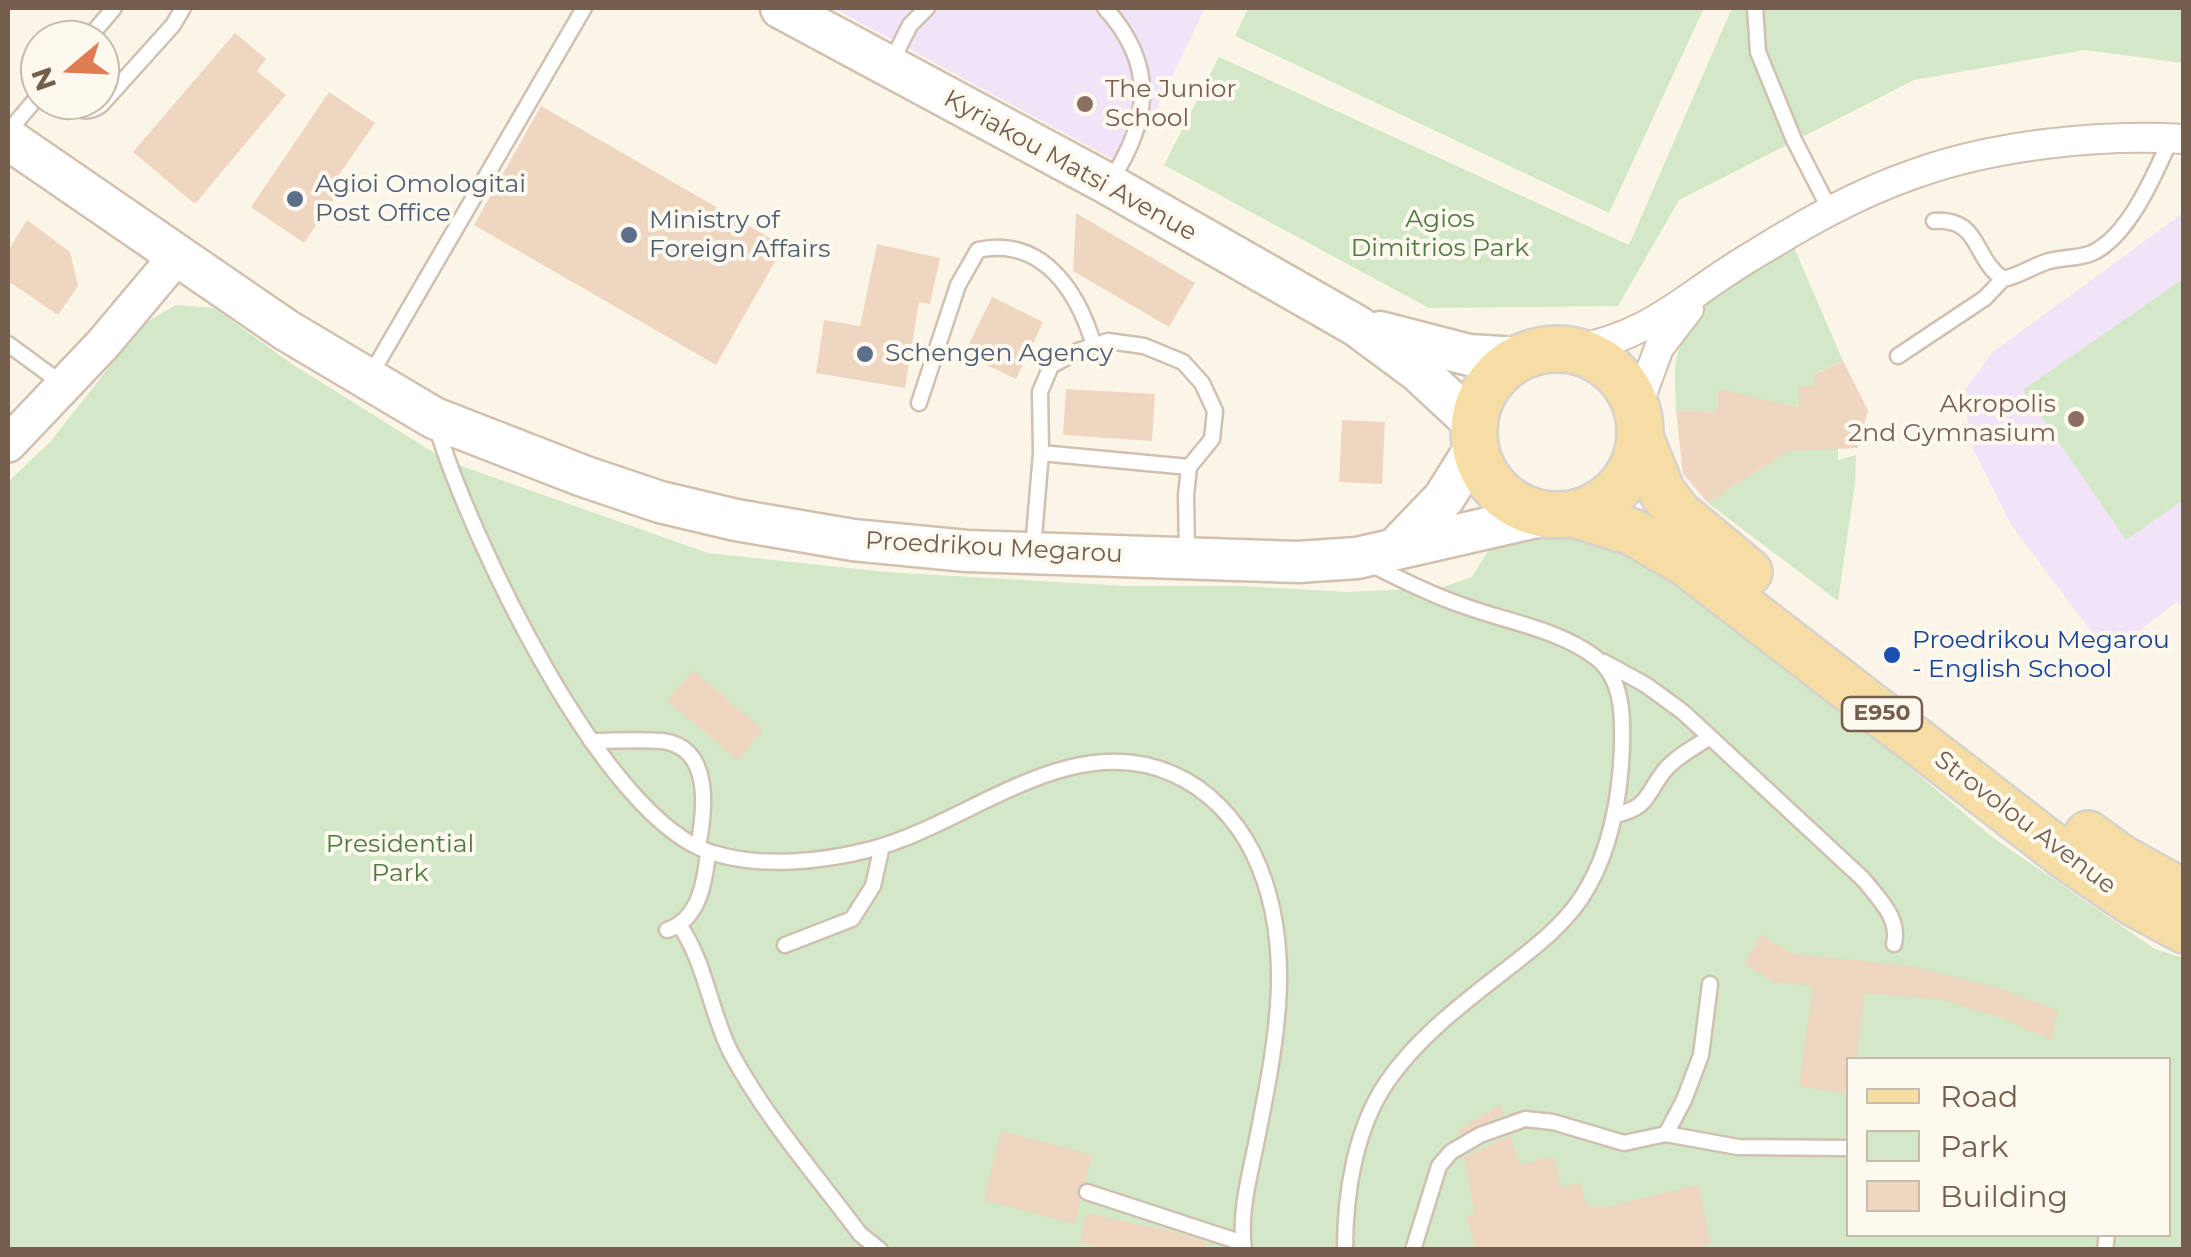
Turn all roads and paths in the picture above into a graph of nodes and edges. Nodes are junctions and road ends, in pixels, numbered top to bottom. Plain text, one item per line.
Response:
1 (182, 8) edge
2 (584, 8) edge
3 (781, 8) edge
4 (927, 8) edge
5 (1104, 8) edge
6 (1755, 8) edge
7 (888, 68) junction
8 (120, 84) edge
9 (8, 136) edge
10 (2177, 139) edge
11 (1108, 184) junction
12 (1830, 210) junction
13 (1934, 221) dead end
14 (177, 256) junction
15 (1718, 279) junction
16 (2003, 279) junction
17 (1357, 326) junction
18 (8, 344) edge
19 (1094, 346) junction
20 (1573, 350) junction
21 (1898, 356) dead end
22 (1519, 358) junction
23 (367, 380) junction
24 (65, 386) junction
25 (918, 403) dead end
26 (434, 418) junction
27 (1638, 423) junction
28 (1475, 436) junction
29 (8, 444) edge
30 (1042, 452) junction
31 (1189, 466) junction
32 (1559, 514) junction
33 (1396, 548) junction
34 (1033, 554) junction
35 (1357, 558) junction
36 (1188, 559) junction
37 (1595, 656) junction
38 (1710, 738) junction
39 (591, 742) junction
40 (1614, 815) junction
41 (882, 846) junction
42 (703, 849) junction
43 (2184, 893) edge
44 (2184, 930) edge
45 (1894, 944) dead end
46 (785, 945) dead end
47 (1710, 984) dead end
48 (1666, 1134) junction
49 (1846, 1148) edge
50 (1087, 1192) dead end
51 (1243, 1246) edge
52 (880, 1250) edge
53 (1345, 1250) edge
54 (1412, 1250) edge

1 - 8 lane
2 - 23 lane
3 - 7 main road, Kyriakou Matsi Avenue
4 - 7 lane
5 - 11 lane
6 - 12 lane
7 - 11 main road, Kyriakou Matsi Avenue
9 - 14 main road, E950
10 - 12 street
10 - 16 lane
11 - 17 main road, Kyriakou Matsi Avenue
12 - 15 street
13 - 16 lane
14 - 23 main road, Proedrikou Megarou / E950
14 - 24 street
15 - 20 street
15 - 27 street
16 - 21 lane
17 - 22 main road, Kyriakou Matsi Avenue
17 - 28 main road, Kyriakou Matsi Avenue
18 - 24 lane
19 - 25 lane
19 - 30 lane
19 - 31 lane
20 - 22 main road
20 - 27 main road
22 - 28 main road
23 - 26 main road, Proedrikou Megarou / E950
24 - 29 street
26 - 34 main road, Proedrikou Megarou / E950
26 - 39 lane
27 - 32 main road
27 - 43 main road, Strovolou Avenue / E950
28 - 32 main road
28 - 33 main road
30 - 31 lane
30 - 34 lane
31 - 36 lane
32 - 33 main road, Proedrikou Megarou / E950
32 - 44 main road, Strovolou Avenue / E950
33 - 35 main road, Proedrikou Megarou / E950
34 - 36 main road, Proedrikou Megarou / E950
35 - 36 main road, Proedrikou Megarou / E950
35 - 37 lane
37 - 38 lane
37 - 40 lane
38 - 40 lane
38 - 45 lane
39 - 42 lane
39 - 42 lane
40 - 53 lane
41 - 42 lane
41 - 46 lane
41 - 51 lane
42 - 52 lane
47 - 48 lane
48 - 49 lane
48 - 54 lane
50 - 51 lane

